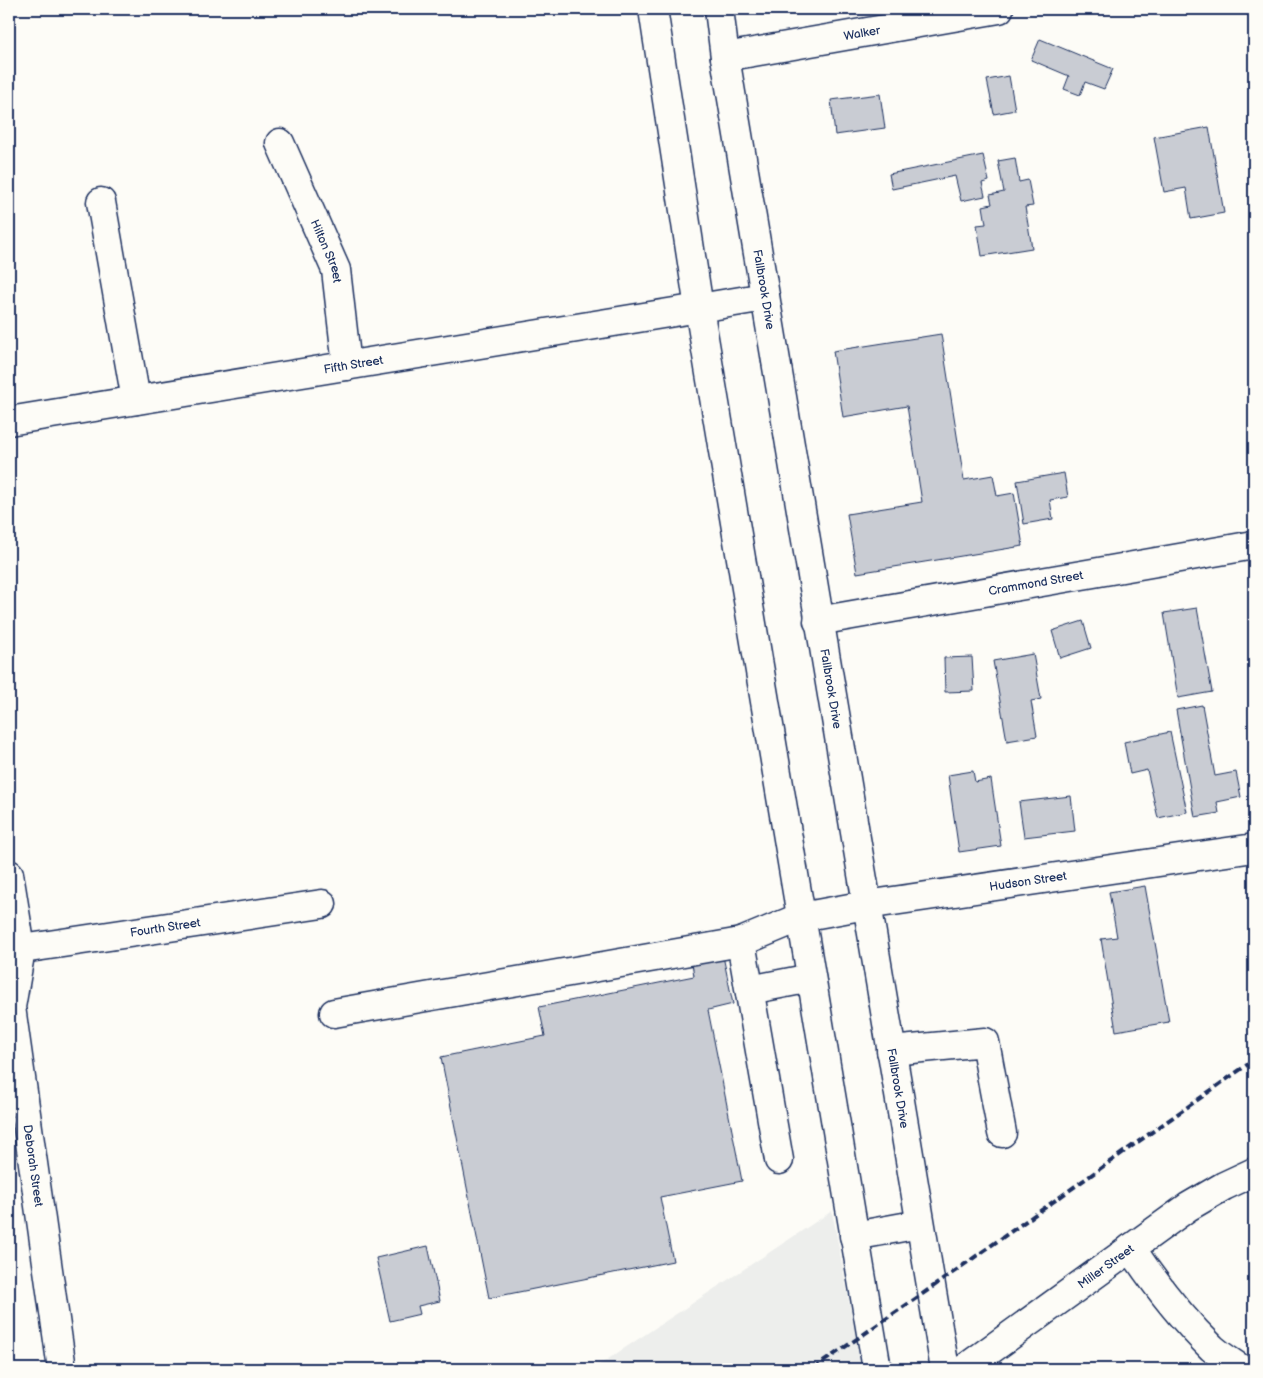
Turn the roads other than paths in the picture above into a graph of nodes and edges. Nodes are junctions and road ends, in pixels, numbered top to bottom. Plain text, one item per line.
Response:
1 (653, 9) edge
2 (719, 9) edge
3 (999, 9) edge
4 (725, 58) junction
5 (280, 143) dead end
6 (102, 202) dead end
7 (765, 297) junction
8 (699, 308) junction
9 (347, 366) junction
10 (136, 400) junction
11 (9, 421) edge
12 (1254, 545) edge
13 (818, 621) junction
14 (1254, 848) edge
15 (9, 874) edge
16 (322, 904) dead end
17 (866, 905) junction
18 (801, 916) junction
19 (741, 942) junction
20 (15, 950) edge
21 (811, 978) junction
22 (750, 990) junction
23 (334, 1013) dead end
24 (891, 1051) junction
25 (1002, 1134) dead end
26 (779, 1160) dead end
27 (1254, 1172) edge
28 (920, 1224) junction
29 (854, 1236) junction
30 (1132, 1248) junction
31 (62, 1369) edge
32 (877, 1369) edge
33 (945, 1369) edge
34 (964, 1369) edge
35 (1240, 1369) edge

1 - 8 street
2 - 4 street, Fallbrook Drive
3 - 4 street, Walker
4 - 7 street, Fallbrook Drive
5 - 9 street, Hilton Street
6 - 10 street
7 - 8 street, Fifth Street
7 - 13 street, Fallbrook Drive
8 - 9 street, Fifth Street
8 - 18 street
9 - 10 street, Fifth Street
10 - 11 street, Fifth Street
12 - 13 street, Crammond Street
13 - 17 street, Fallbrook Drive
14 - 17 street, Hudson Street
15 - 20 street, Deborah Street
16 - 20 street, Fourth Street
17 - 18 street, Hudson Street
17 - 24 street, Fallbrook Drive
18 - 19 street, Hudson Street
18 - 21 street
19 - 22 street
19 - 23 street, Hudson Street
20 - 31 street, Deborah Street
21 - 22 street
21 - 29 street
22 - 26 street
24 - 25 street
24 - 28 street, Fallbrook Drive
27 - 30 street, Miller Street
28 - 29 street
28 - 33 street, Fallbrook Drive
29 - 32 street
30 - 34 street, Miller Street
30 - 35 street

